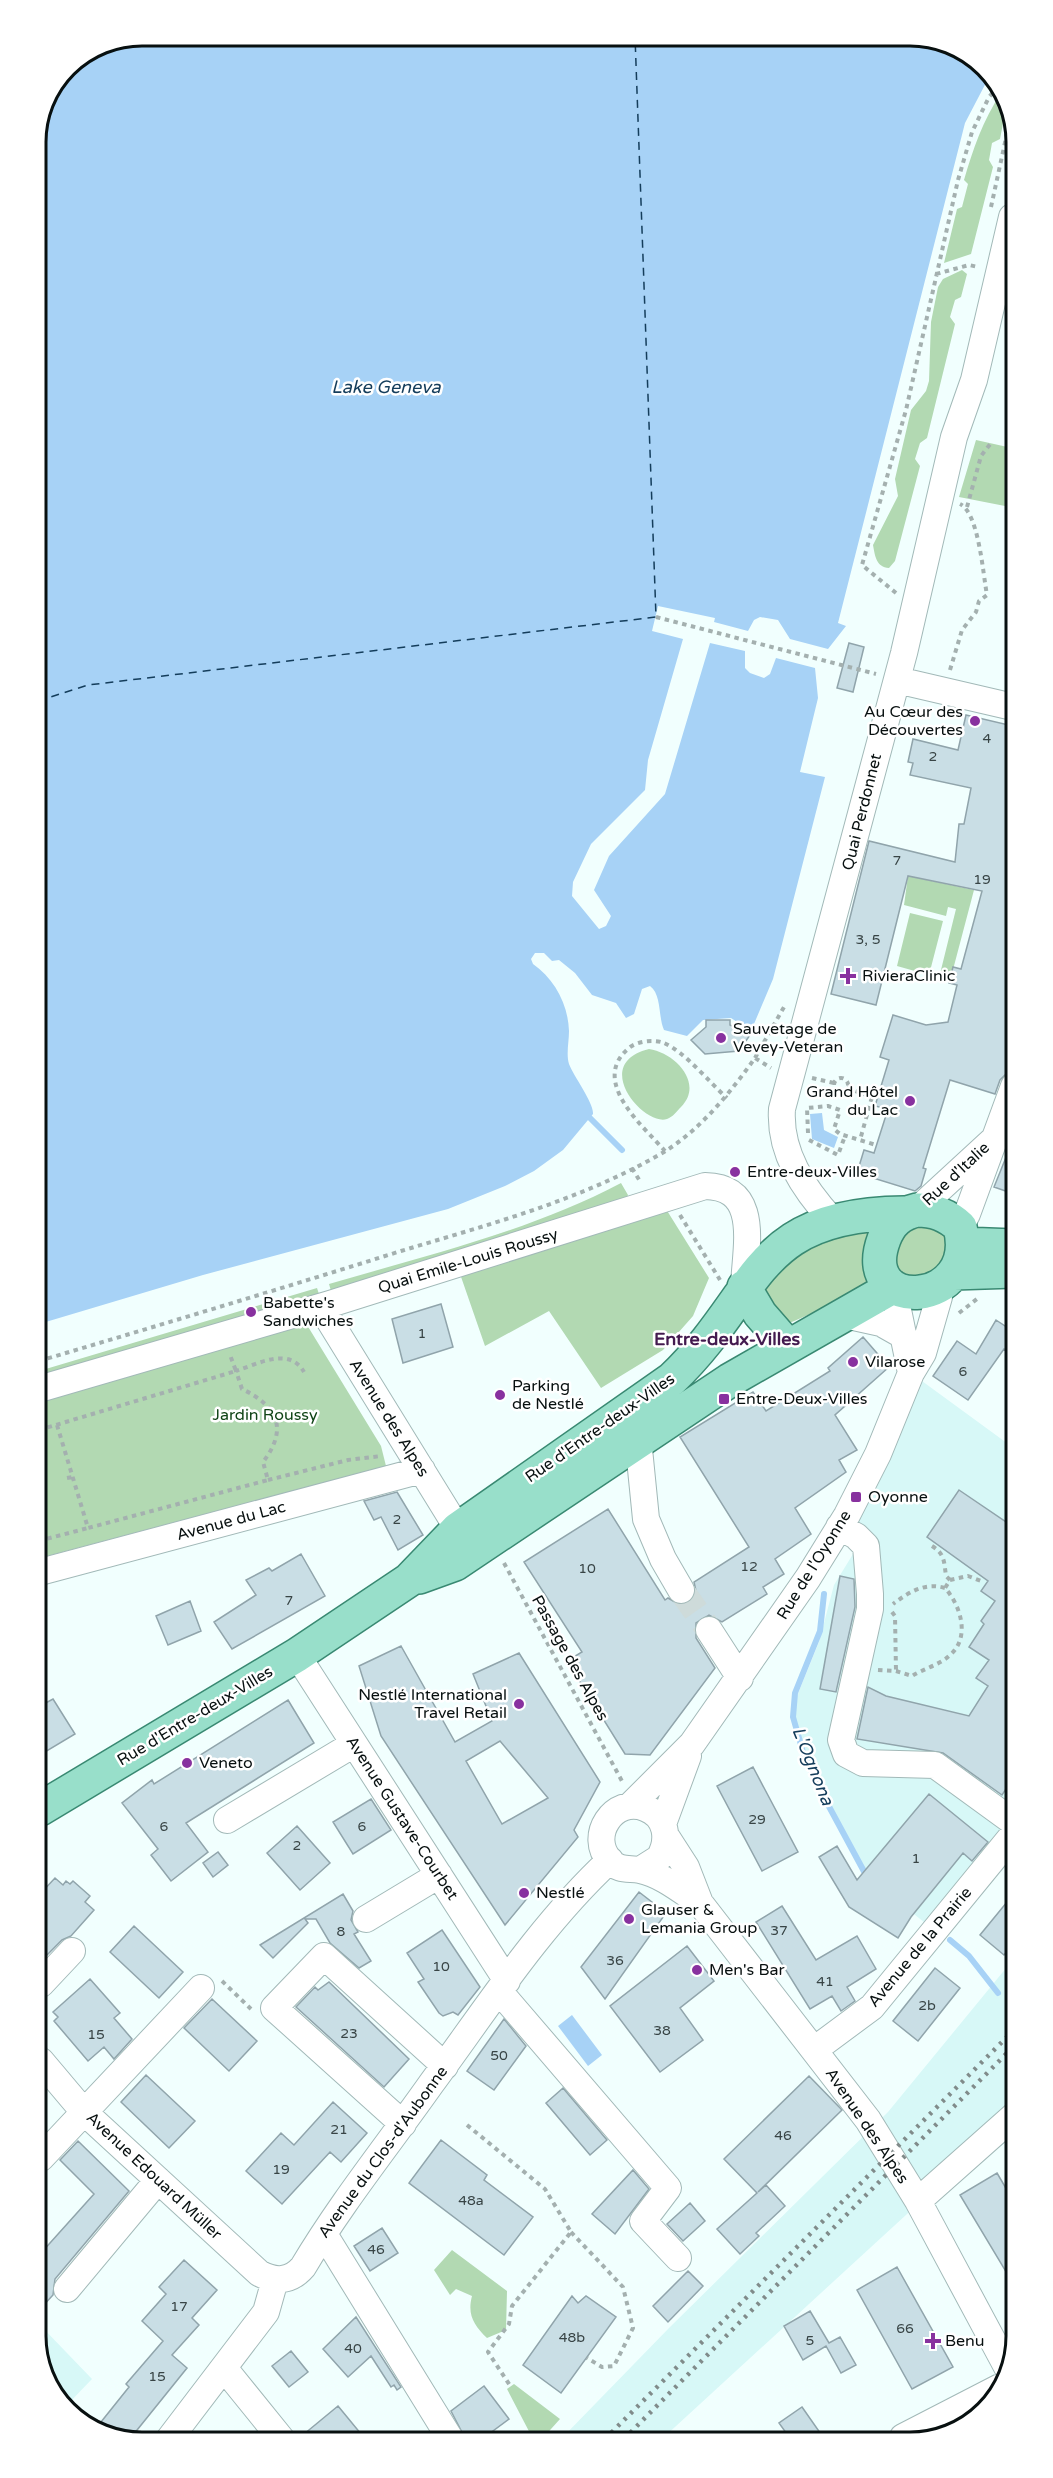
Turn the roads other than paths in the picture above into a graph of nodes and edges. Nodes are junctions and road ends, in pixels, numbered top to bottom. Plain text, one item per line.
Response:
1 (1005, 259) edge
2 (897, 680) junction
3 (1006, 705) edge
4 (1006, 1107) edge
5 (994, 1139) junction
6 (911, 1212) junction
7 (832, 1220) junction
8 (970, 1248) edge
9 (1006, 1267) edge
10 (733, 1284) junction
11 (895, 1289) junction
12 (321, 1307) junction
13 (840, 1314) junction
14 (904, 1336) junction
15 (788, 1345) junction
16 (911, 1373) junction
17 (46, 1387) edge
18 (638, 1439) junction
19 (418, 1463) junction
20 (839, 1527) junction
21 (458, 1529) junction
22 (46, 1570) edge
23 (409, 1580) junction
24 (681, 1590) tunnel mouth
25 (709, 1630) tunnel mouth
26 (297, 1655) junction
27 (740, 1678) junction
28 (354, 1744) junction
29 (692, 1744) junction
30 (46, 1805) edge
31 (630, 1806) junction
32 (1006, 1817) edge
33 (228, 1820) dead end
34 (664, 1830) junction
35 (1006, 1843) edge
36 (609, 1860) junction
37 (640, 1870) junction
38 (439, 1875) junction
39 (700, 1903) junction
40 (366, 1919) dead end
41 (72, 1951) dead end
42 (46, 1979) edge
43 (503, 1986) junction
44 (201, 1988) road end
45 (813, 2050) junction
46 (445, 2066) junction
47 (46, 2067) edge
48 (84, 2112) junction
49 (1006, 2123) edge
50 (403, 2124) junction
51 (46, 2153) edge
52 (158, 2180) junction
53 (918, 2201) junction
54 (324, 2234) junction
55 (678, 2258) dead end
56 (275, 2280) junction
57 (67, 2289) dead end
58 (1003, 2360) edge
59 (224, 2368) junction
60 (987, 2394) edge
61 (175, 2431) edge
62 (275, 2431) edge
63 (446, 2431) edge
64 (913, 2432) edge

1 - 2 street, Quai Perdonnet
2 - 3 street
2 - 7 street, Quai Perdonnet
4 - 5 street, Rue d'Italie
5 - 6 street, Rue d'Italie
5 - 8 street, Rue d'Italie
6 - 7 main road, Rue d'Entre-deux-Villes
6 - 8 main road
6 - 11 main road
7 - 10 main road, Rue d'Entre-deux-Villes
8 - 9 main road
8 - 11 main road
8 - 16 street, Rue de l'Oyonne
10 - 12 street, Quai Emile-Louis Roussy
10 - 15 main road
10 - 21 main road, Rue d'Entre-deux-Villes
11 - 13 main road, Rue d'Entre-deux-Villes
11 - 14 street
12 - 17 street, Quai Emile-Louis Roussy
12 - 19 street, Avenue des Alpes
13 - 14 street
13 - 15 main road, Rue d'Entre-deux-Villes
14 - 16 street
15 - 18 main road, Rue d'Entre-deux-Villes
16 - 20 street, Rue de l'Oyonne
18 - 23 main road, Rue d'Entre-deux-Villes
18 - 24 street
19 - 21 street, Avenue des Alpes
19 - 22 street, Avenue du Lac
20 - 27 street, Rue de l'Oyonne
20 - 32 street
21 - 23 main road, Rue d'Entre-deux-Villes
23 - 26 main road, Rue d'Entre-deux-Villes
25 - 27 street
26 - 28 street, Avenue Gustave-Courbet
26 - 30 main road, Rue d'Entre-deux-Villes
27 - 29 street, Rue de l'Oyonne
28 - 33 street
28 - 38 street, Avenue Gustave-Courbet
29 - 31 street, Rue de l'Oyonne
29 - 34 street, Rue de l'Oyonne
31 - 34 street
31 - 36 street
34 - 37 street
34 - 39 street, Avenue des Alpes
35 - 45 street, Avenue de la Prairie
36 - 37 street
36 - 43 street, Avenue du Clos-d'Aubonne
37 - 39 street, Avenue des Alpes
38 - 40 street
38 - 43 street, Avenue Gustave-Courbet
39 - 45 street, Avenue des Alpes
41 - 42 street
43 - 46 street, Avenue du Clos-d'Aubonne
43 - 55 street, Avenue Gustave-Courbet
44 - 48 street
45 - 53 street, Avenue des Alpes
46 - 50 street, Avenue du Clos-d'Aubonne
46 - 50 street
47 - 48 street, Avenue Edouard Müller
48 - 51 street
48 - 52 street, Avenue Edouard Müller
49 - 53 street
50 - 54 street, Avenue du Clos-d'Aubonne
52 - 56 street, Avenue Edouard Müller
52 - 57 street
53 - 58 street, Avenue des Alpes
54 - 56 street, Avenue du Clos-d'Aubonne
54 - 63 street
56 - 59 street
59 - 61 street
59 - 62 street
60 - 64 street

